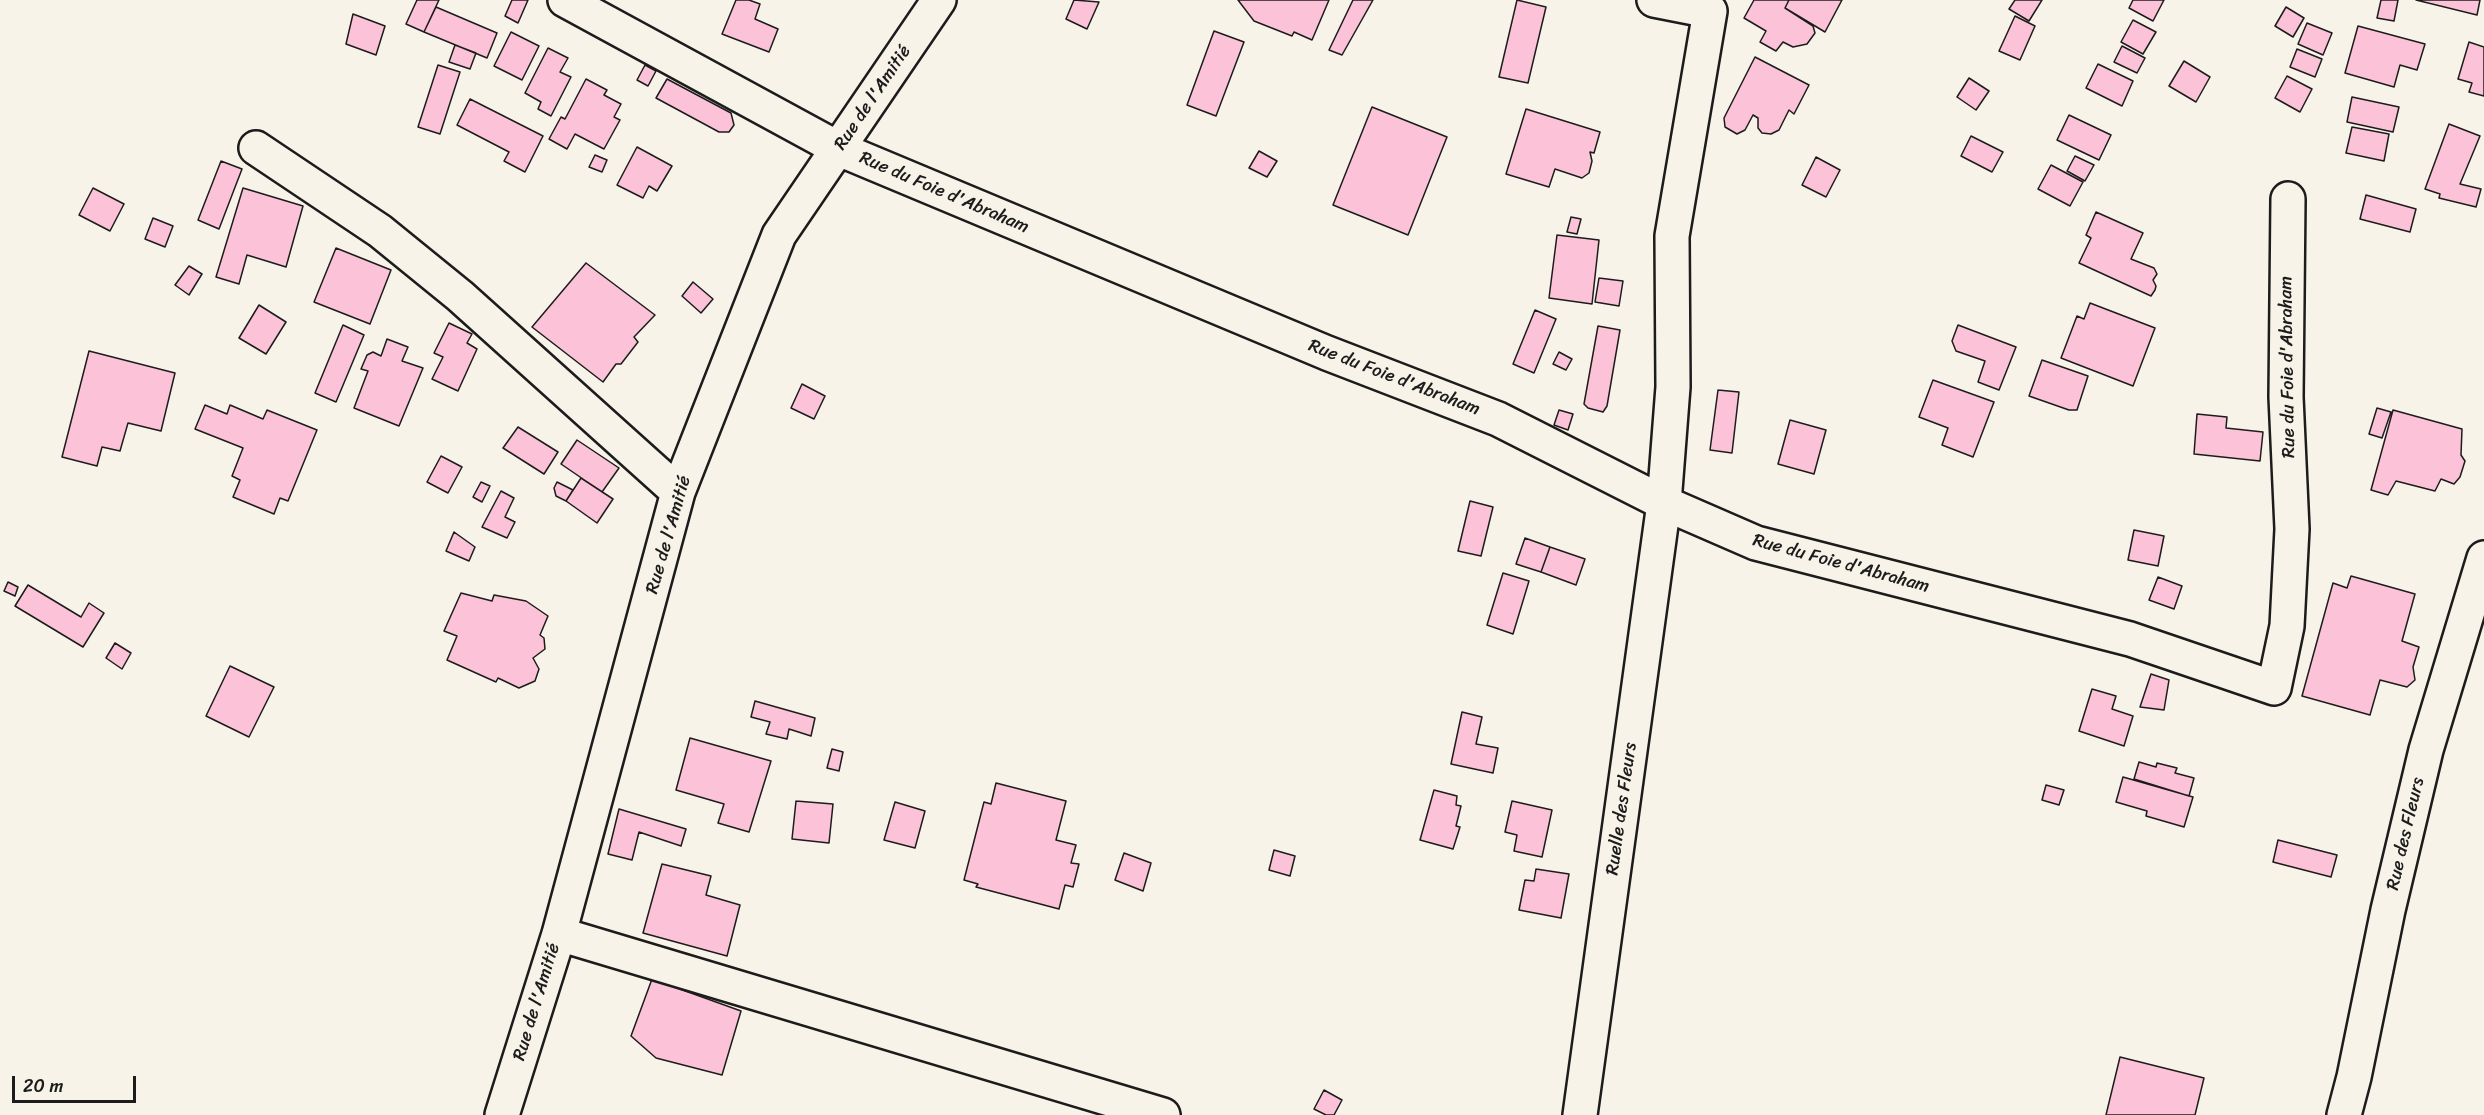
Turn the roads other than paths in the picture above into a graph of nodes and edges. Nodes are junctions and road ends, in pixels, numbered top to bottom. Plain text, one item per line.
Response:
1 (565, 0) edge
2 (939, 0) edge
3 (1654, 0) edge
4 (256, 148) dead end
5 (839, 149) junction
6 (2288, 199) dead end
7 (678, 492) junction
8 (1664, 503) junction
9 (2484, 558) edge
10 (559, 934) junction
11 (502, 1115) edge
12 (1163, 1115) edge
13 (1580, 1115) edge
14 (2344, 1115) edge

1 - 5 street, Rue du Foie d'Abraham
2 - 5 street, Rue de l'Amitié
3 - 8 street, Ruelle des Fleurs
4 - 7 street
5 - 7 street, Rue de l'Amitié
5 - 8 street, Rue du Foie d'Abraham
6 - 8 street, Rue du Foie d'Abraham
7 - 10 street, Rue de l'Amitié
8 - 13 street, Ruelle des Fleurs
9 - 14 street, Rue des Fleurs
10 - 11 street, Rue de l'Amitié
10 - 12 street

